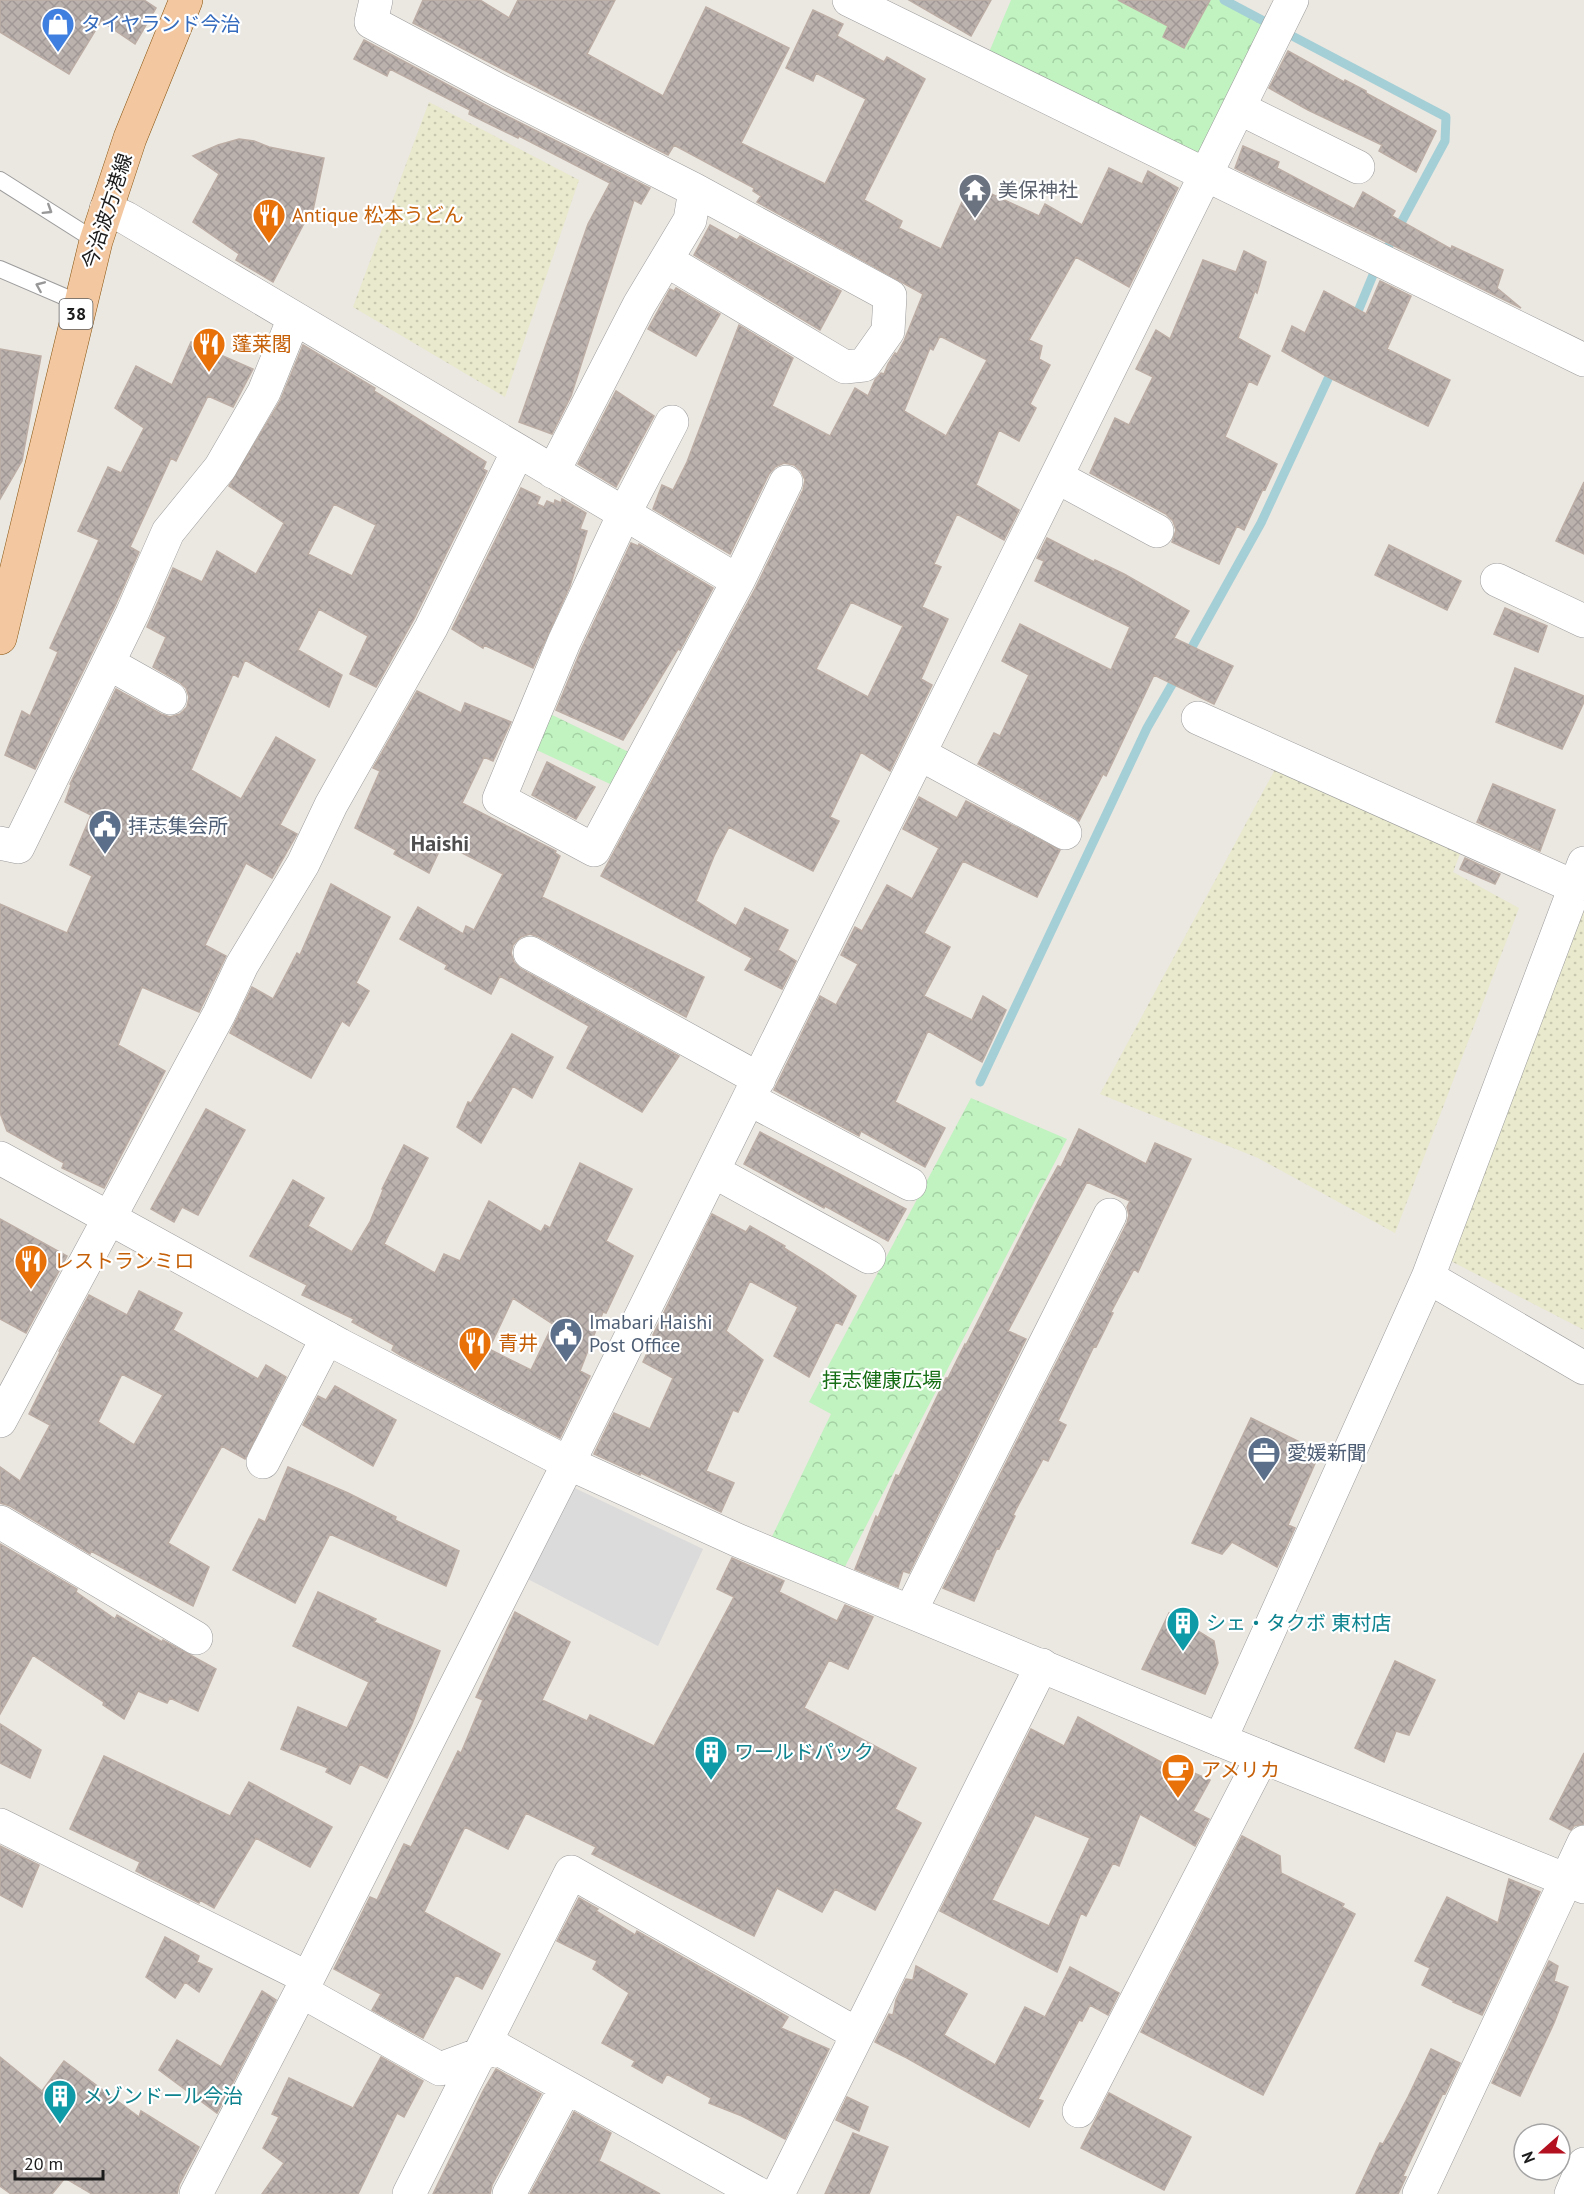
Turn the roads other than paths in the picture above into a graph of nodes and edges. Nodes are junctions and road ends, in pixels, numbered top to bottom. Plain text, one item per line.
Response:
1 (186, 0) edge
2 (376, 0) edge
3 (849, 0) edge
4 (1292, 0) edge
5 (1239, 108) junction
6 (1358, 167) dead end
7 (1207, 175) junction
8 (0, 180) edge
9 (695, 190) junction
10 (106, 208) junction
11 (96, 241) junction
12 (666, 260) junction
13 (0, 269) edge
14 (79, 303) junction
15 (294, 318) junction
16 (1584, 360) edge
17 (672, 422) dead end
18 (518, 451) junction
19 (553, 472) junction
20 (1057, 477) junction
21 (786, 482) dead end
22 (624, 514) junction
23 (1157, 531) dead end
24 (1497, 579) dead end
25 (738, 581) junction
26 (1584, 621) edge
27 (0, 638) edge
28 (108, 663) junction
29 (170, 698) dead end
30 (1198, 718) dead end
31 (920, 754) junction
32 (1065, 833) dead end
33 (0, 843) edge
34 (1580, 875) edge
35 (530, 953) dead end
36 (754, 1089) junction
37 (0, 1158) edge
38 (713, 1171) junction
39 (910, 1184) dead end
40 (1110, 1215) dead end
41 (110, 1218) junction
42 (869, 1257) dead end
43 (1428, 1277) junction
44 (327, 1338) junction
45 (1584, 1368) edge
46 (0, 1421) edge
47 (263, 1462) dead end
48 (568, 1463) junction
49 (0, 1522) edge
50 (911, 1610) junction
51 (196, 1638) dead end
52 (1042, 1665) junction
53 (1220, 1740) junction
54 (1262, 1757) junction
55 (0, 1825) edge
56 (1584, 1842) edge
57 (1576, 1884) edge
58 (305, 1984) junction
59 (857, 2034) junction
60 (479, 2054) junction
61 (566, 2087) junction
62 (1079, 2111) dead end
63 (1584, 2164) edge
64 (196, 2194) edge
65 (409, 2194) edge
66 (509, 2194) edge
67 (759, 2194) edge
68 (778, 2194) edge
69 (1419, 2194) edge
70 (1571, 2194) edge

1 - 10 main road, 今治波方港線 / 38
2 - 9 street
3 - 7 street
4 - 5 street
5 - 6 street
5 - 7 street
7 - 16 street
7 - 20 street
8 -> 11 lane
9 - 12 street
9 - 12 street
10 - 11 main road, 今治波方港線 / 38
10 - 15 street
11 - 14 main road, 今治波方港線 / 38
12 - 19 street
14 -> 13 lane
14 - 27 main road, 今治波方港線 / 38
15 - 18 street
15 - 28 street
17 - 22 street
18 - 19 street
18 - 41 street
19 - 22 street
20 - 23 street
20 - 31 street
21 - 25 street
22 - 25 street
22 - 25 street
24 - 26 street
28 - 29 street
28 - 33 street
30 - 34 street
31 - 32 street
31 - 36 street
34 - 43 street
35 - 36 street
36 - 38 street
36 - 39 street
37 - 41 street
38 - 42 street
38 - 48 street
40 - 50 street
41 - 44 street
41 - 46 street
43 - 45 street
43 - 53 street
44 - 47 street
44 - 48 street
48 - 50 street
48 - 58 street
49 - 51 street
50 - 52 street
52 - 53 street
52 - 59 street
53 - 54 street
54 - 57 street
54 - 62 street
55 - 58 street
56 - 57 street
57 - 69 street
58 - 60 street
58 - 64 street
59 - 60 street
59 - 68 street
60 - 61 street
60 - 65 street
61 - 66 street
61 - 67 street
63 - 70 street

